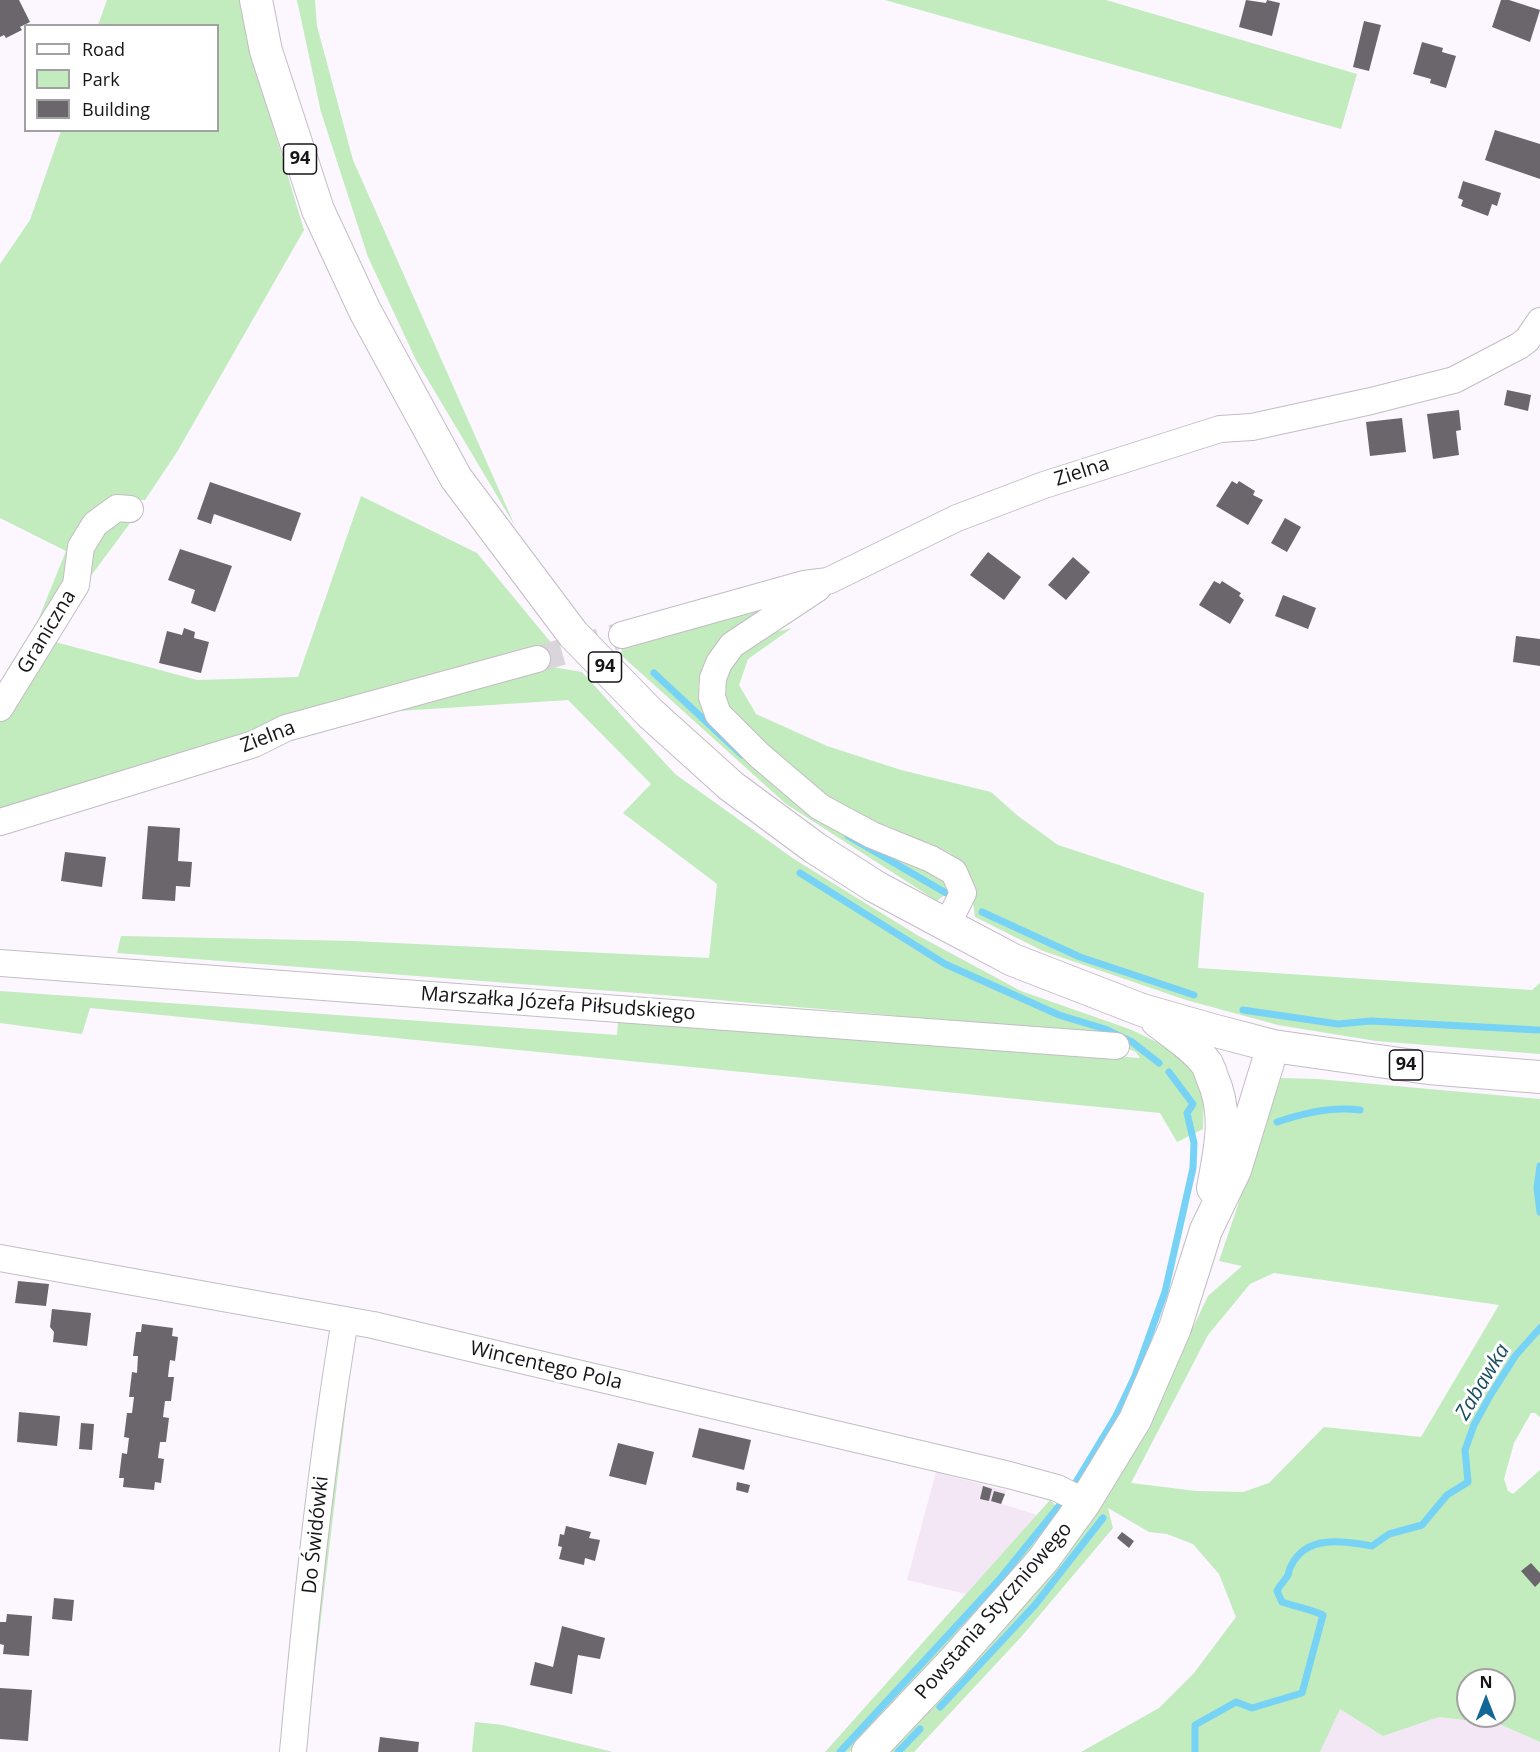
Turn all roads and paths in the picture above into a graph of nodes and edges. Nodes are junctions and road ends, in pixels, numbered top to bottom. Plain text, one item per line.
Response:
1 (256, 0) edge
2 (278, 0) edge
3 (365, 311) junction
4 (1540, 321) edge
5 (130, 509) dead end
6 (828, 581) junction
7 (622, 635) tunnel mouth
8 (537, 659) tunnel mouth
9 (0, 708) edge
10 (0, 822) edge
11 (947, 925) junction
12 (0, 963) edge
13 (1142, 1010) junction
14 (1116, 1046) dead end
15 (1274, 1046) junction
16 (1540, 1077) edge
17 (1206, 1230) junction
18 (0, 1263) edge
19 (345, 1320) junction
20 (1085, 1502) junction
21 (293, 1752) edge
22 (868, 1752) edge

1 - 3 main road, 94
2 - 3 main road, 94
3 - 11 main road, 94
4 - 6 street, Zielna
5 - 9 street, Graniczna
6 - 7 street, Zielna
6 - 11 street
8 - 10 street, Zielna
11 - 13 main road, 94
12 - 14 street, Marszałka Józefa Piłsudskiego
13 - 15 main road, 94
13 - 17 main road, Powstania Styczniowego
15 - 16 main road, 94
15 - 17 main road, Powstania Styczniowego
17 - 20 main road, Powstania Styczniowego
18 - 19 street, Wincentego Pola
19 - 20 street, Wincentego Pola
19 - 21 street, Do Świdówki
20 - 22 main road, Powstania Styczniowego

